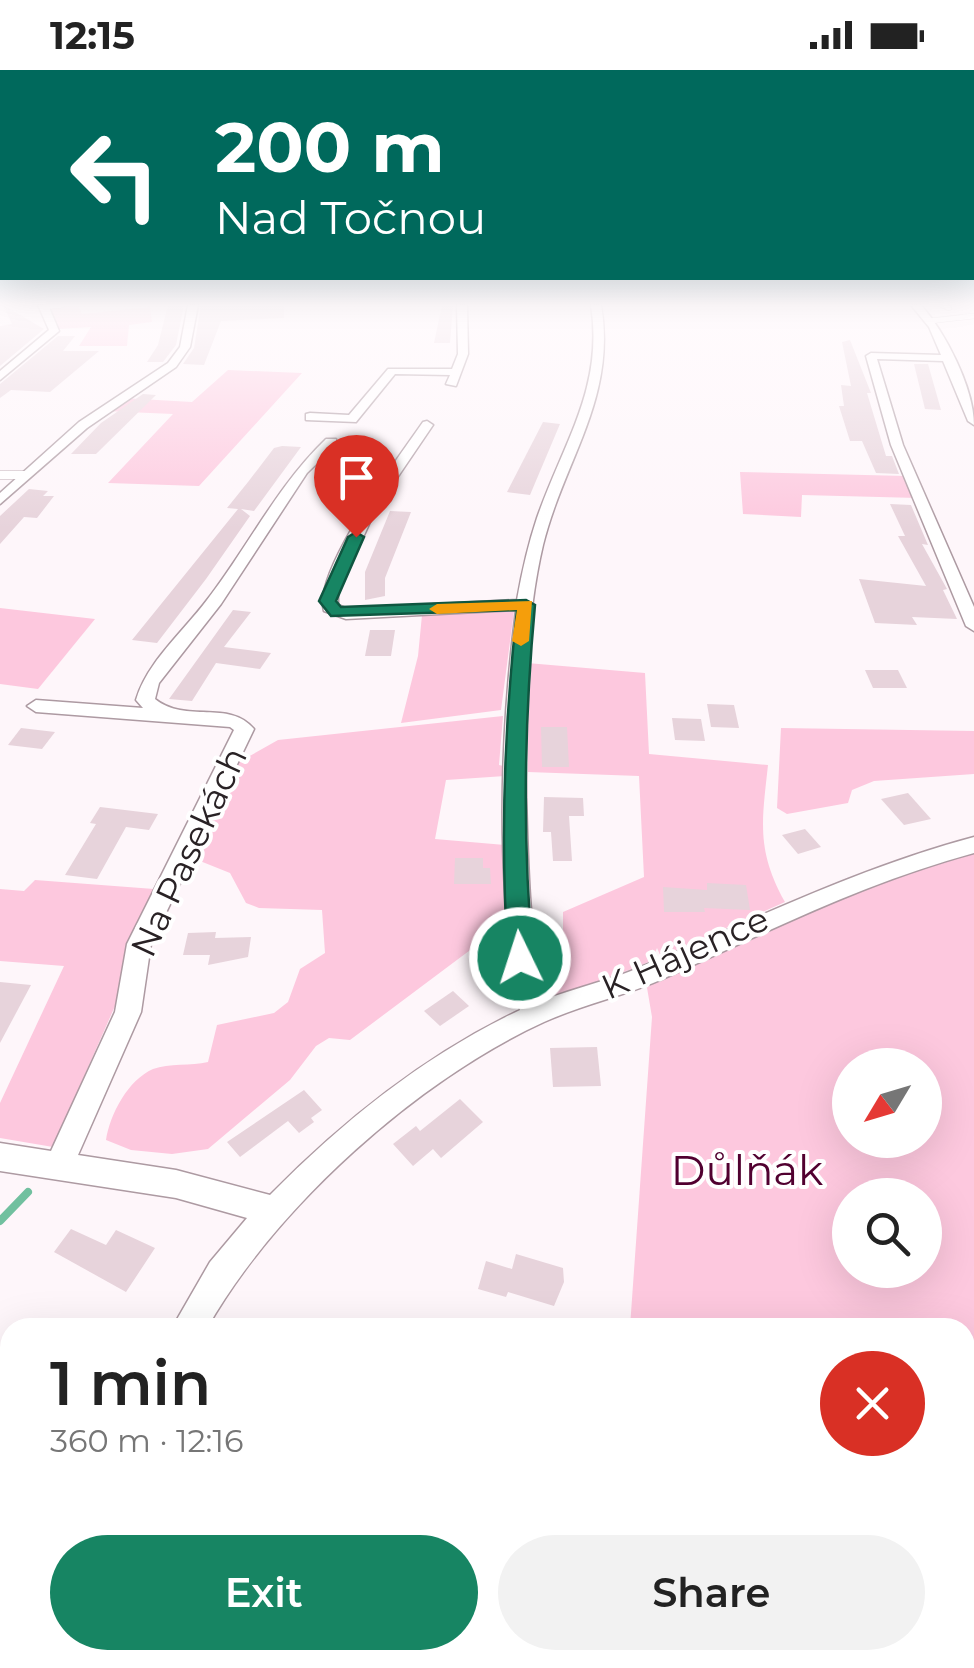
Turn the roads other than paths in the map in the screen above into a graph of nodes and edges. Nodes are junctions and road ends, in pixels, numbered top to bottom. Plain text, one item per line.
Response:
1 (149, 380) edge
2 (385, 380) edge
3 (454, 380) edge
4 (594, 380) edge
5 (878, 380) edge
6 (957, 380) edge
7 (451, 386) dead end
8 (310, 418) dead end
9 (974, 421) edge
10 (428, 424) dead end
11 (331, 442) dead end
12 (0, 474) edge
13 (25, 474) junction
14 (0, 500) edge
15 (526, 605) junction
16 (974, 626) edge
17 (144, 692) junction
18 (36, 706) dead end
19 (107, 712) junction
20 (163, 716) junction
21 (974, 845) edge
22 (534, 1015) junction
23 (0, 1156) edge
24 (59, 1166) junction
25 (277, 1212) junction
26 (194, 1318) edge

1 - 13 street
2 - 8 street
3 - 7 street
4 - 15 street
5 - 16 street
6 - 9 street
10 - 15 street
11 - 17 street
12 - 13 lane
13 - 14 street
15 - 22 street
17 - 19 street
17 - 20 street
18 - 19 street, Na Pasekách
19 - 20 street, Na Pasekách
20 - 24 street, Na Pasekách
21 - 22 street, K Hájence
22 - 25 street, K Hájence
23 - 24 street
24 - 25 street
25 - 26 street

